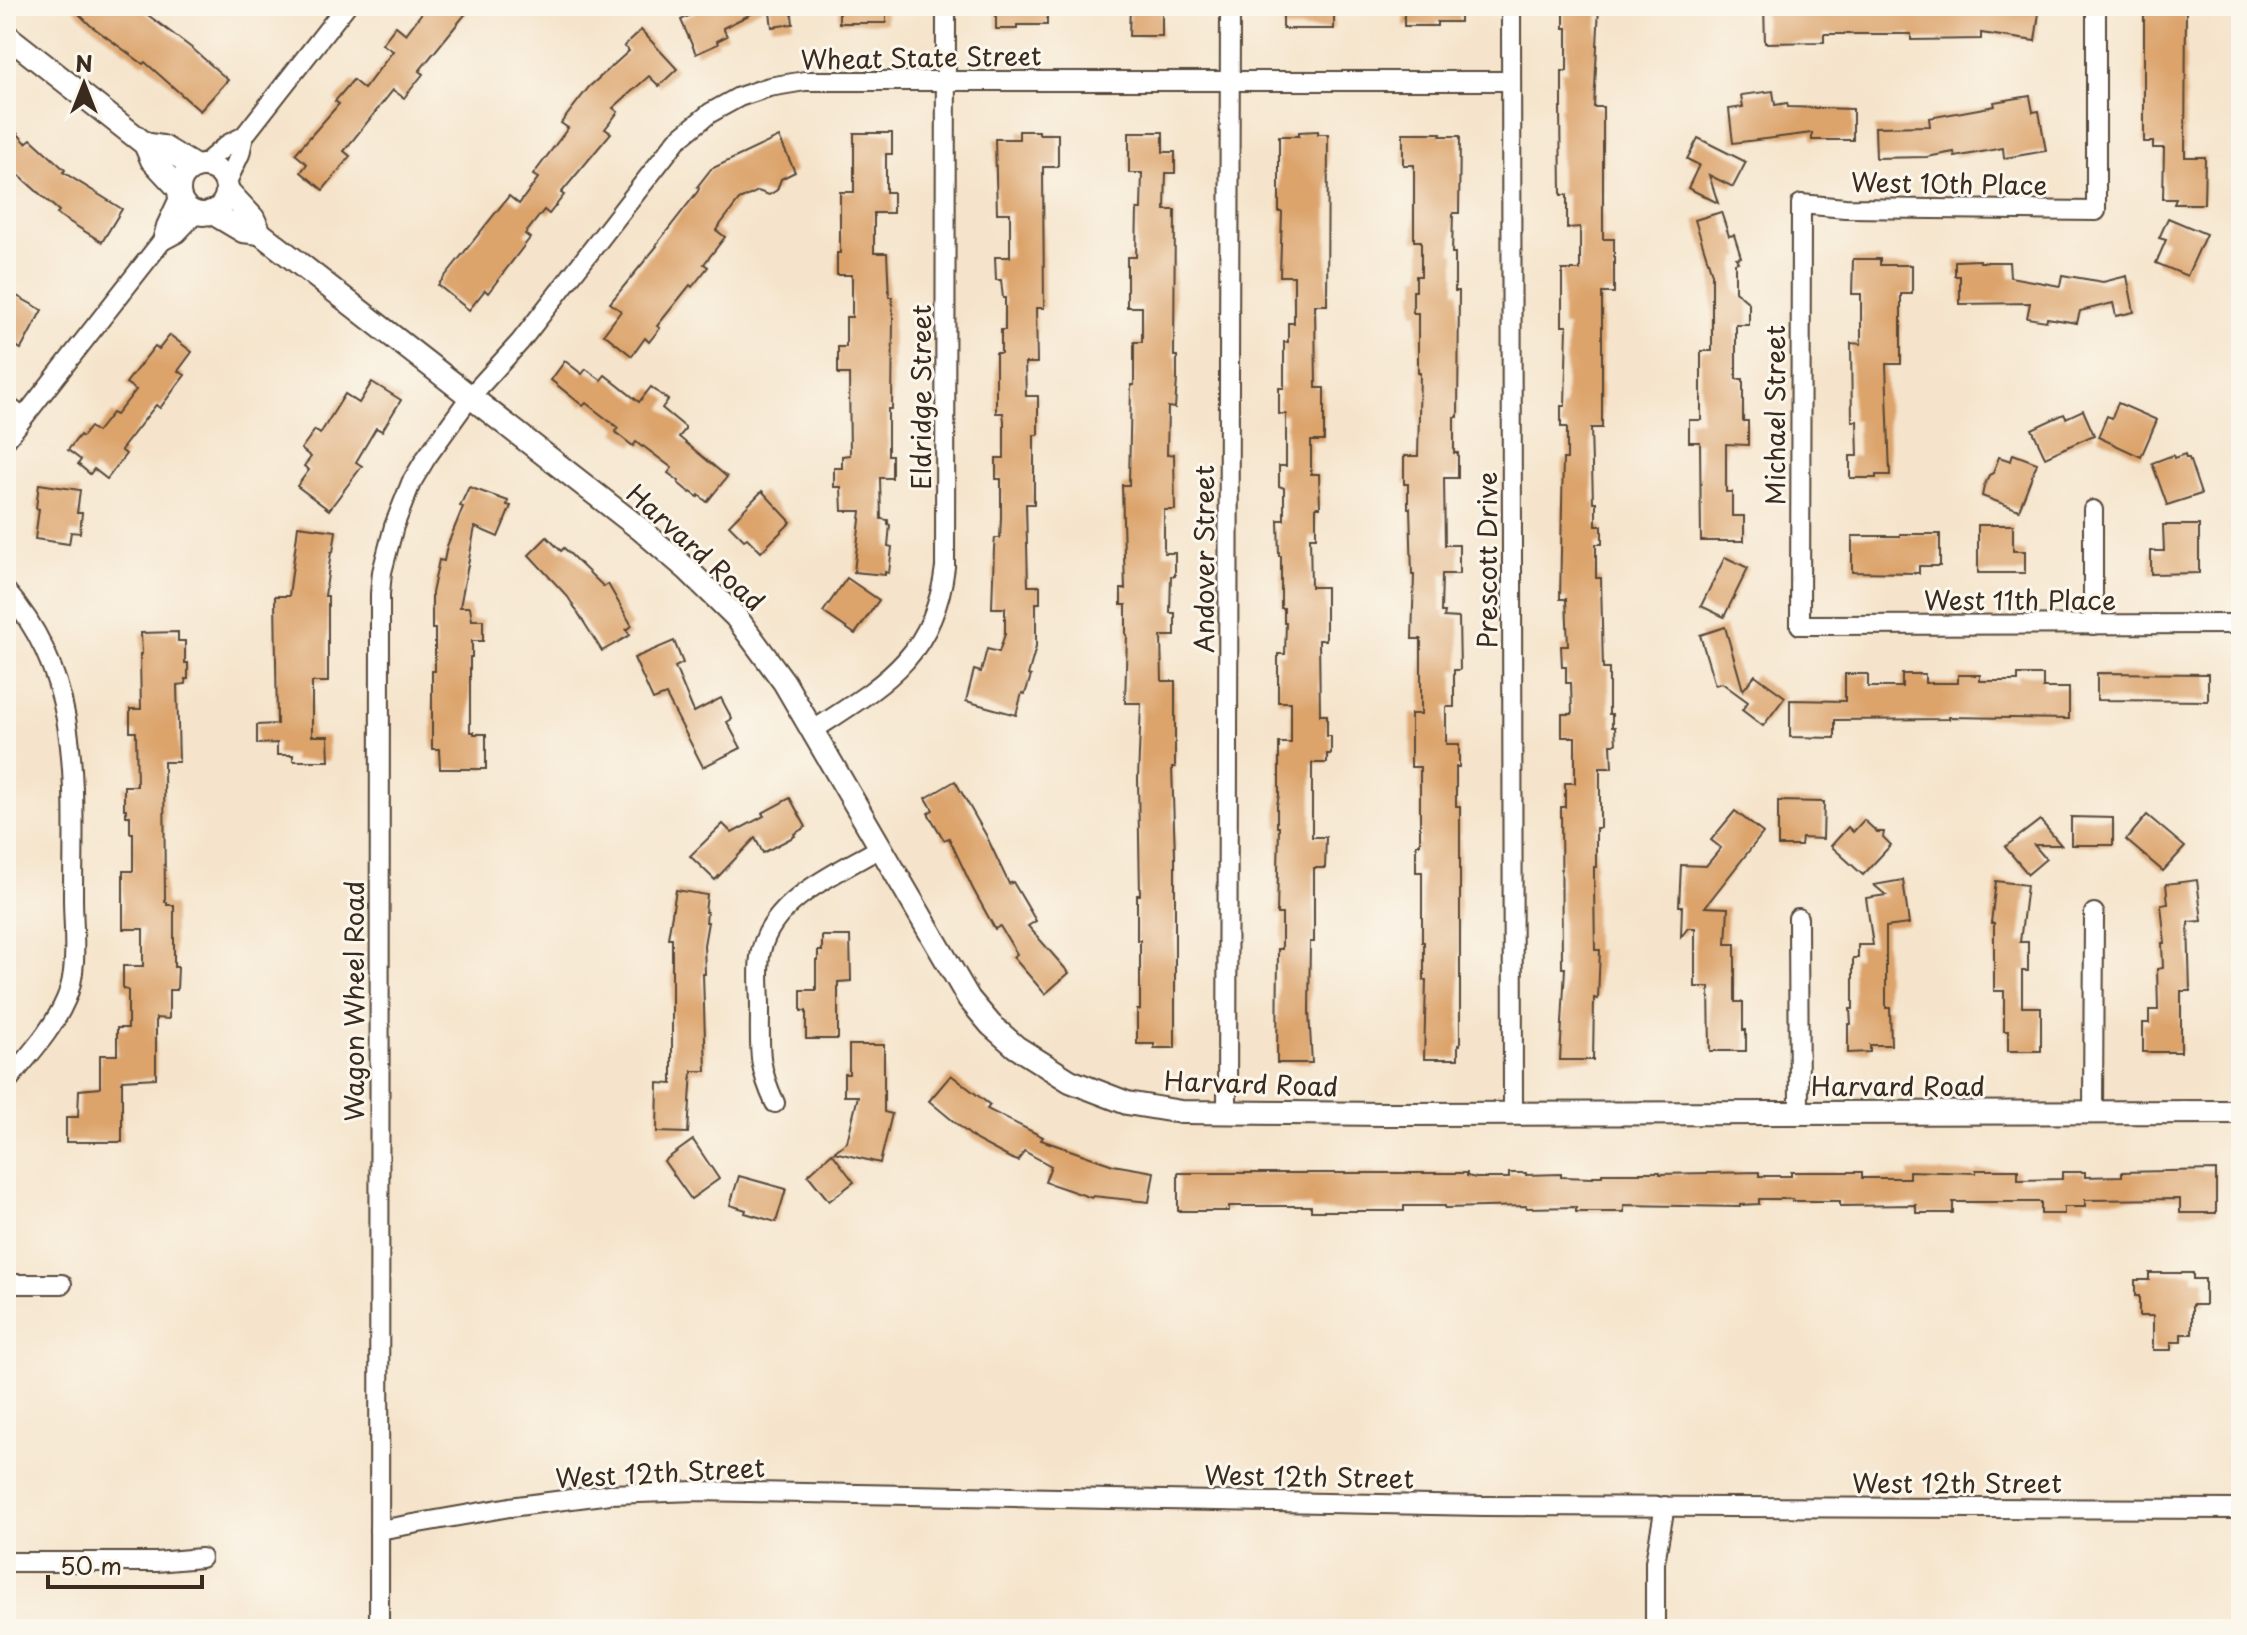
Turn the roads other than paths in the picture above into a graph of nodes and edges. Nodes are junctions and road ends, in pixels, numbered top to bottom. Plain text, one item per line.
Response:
1 (346, 6) edge
2 (946, 6) edge
3 (1230, 6) edge
4 (1511, 6) edge
5 (2096, 6) edge
6 (6, 35) edge
7 (1230, 81) junction
8 (1511, 81) junction
9 (947, 83) junction
10 (244, 136) junction
11 (145, 144) junction
12 (199, 166) junction
13 (226, 187) junction
14 (180, 192) junction
15 (1801, 204) joint
16 (204, 212) junction
17 (260, 233) junction
18 (162, 241) junction
19 (470, 397) junction
20 (6, 405) edge
21 (23, 418) junction
22 (6, 440) edge
23 (2093, 510) dead end
24 (6, 591) edge
25 (2241, 624) edge
26 (1800, 625) joint
27 (2093, 625) junction
28 (812, 731) junction
29 (880, 848) junction
30 (2094, 913) dead end
31 (1798, 918) dead end
32 (6, 1083) edge
33 (775, 1103) dead end
34 (2093, 1112) junction
35 (2241, 1112) edge
36 (1227, 1113) junction
37 (1513, 1113) junction
38 (1799, 1113) junction
39 (6, 1284) edge
40 (62, 1284) dead end
41 (1665, 1506) junction
42 (2241, 1509) edge
43 (379, 1530) junction
44 (201, 1558) dead end
45 (6, 1562) edge
46 (379, 1629) edge
47 (1655, 1629) edge

1 - 10 street
2 - 9 street, Eldridge Street
3 - 7 street, Andover Street
4 - 8 street, Prescott Drive
5 - 15 street, West 10th Place
6 - 11 street
7 - 8 street, Wheat State Street
7 - 9 street, Wheat State Street
7 - 36 street, Andover Street
8 - 37 street, Prescott Drive
9 - 19 street, Wheat State Street
9 - 28 street, Eldridge Street
10 - 12 street
10 - 13 street
11 - 12 street
11 - 14 street
12 - 13 street
12 - 14 street
13 - 16 street
13 - 17 street, Harvard Road
14 - 16 street
14 - 18 street
15 - 26 street, Michael Street
16 - 17 street, Harvard Road
16 - 18 street
17 - 19 street, Harvard Road
18 - 21 street
19 - 28 street, Harvard Road
19 - 43 street, Wagon Wheel Road
20 - 21 street
21 - 22 street
23 - 27 street
24 - 32 street
25 - 27 street, West 11th Place
26 - 27 street, West 11th Place
28 - 29 street, Harvard Road
29 - 33 street
29 - 36 street, Harvard Road
30 - 34 street
31 - 38 street
34 - 35 street, Harvard Road
34 - 38 street, Harvard Road
36 - 37 street, Harvard Road
37 - 38 street, Harvard Road
39 - 40 street
41 - 42 street, West 12th Street
41 - 43 street, West 12th Street
41 - 47 street
43 - 46 street, Wagon Wheel Road
44 - 45 street

